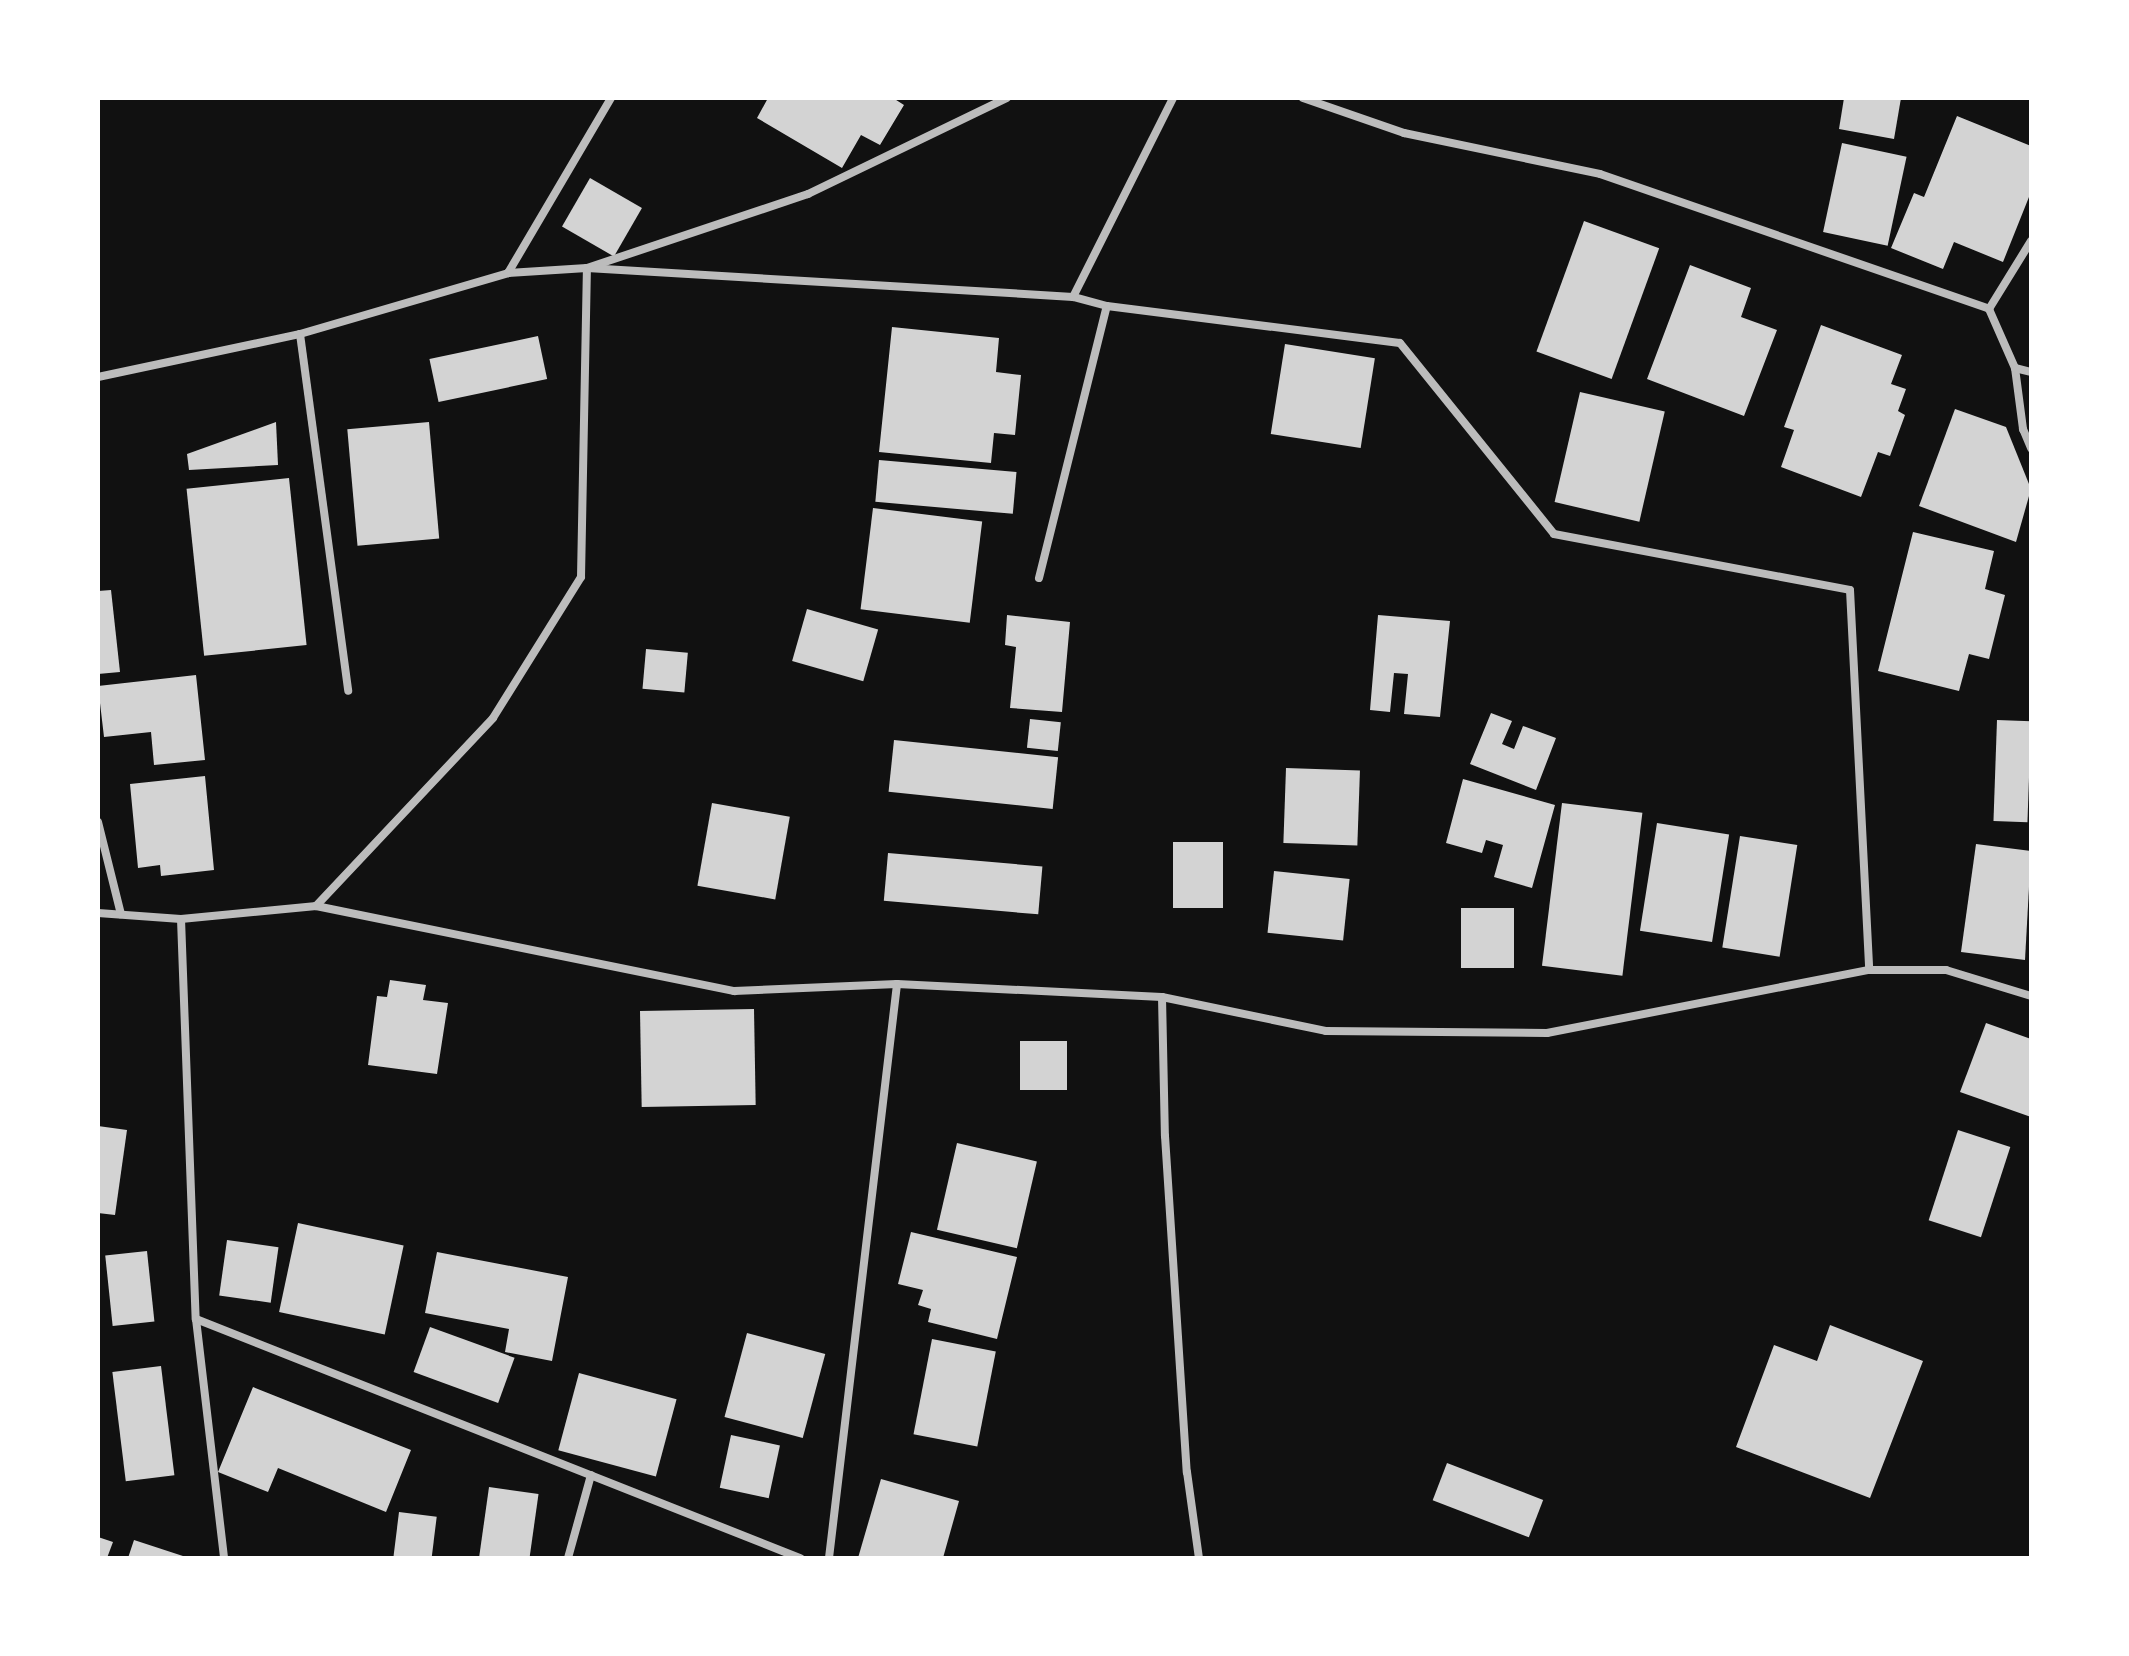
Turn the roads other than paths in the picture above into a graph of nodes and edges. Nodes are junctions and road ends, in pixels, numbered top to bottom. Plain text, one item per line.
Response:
1 (611, 98) edge
2 (1007, 98) edge
3 (1173, 98) edge
4 (1303, 98) edge
5 (2031, 241) edge
6 (587, 268) junction
7 (508, 273) junction
8 (1073, 297) junction
9 (1107, 306) junction
10 (1989, 309) junction
11 (300, 334) junction
12 (2015, 368) junction
13 (2031, 372) edge
14 (98, 377) edge
15 (2031, 448) edge
16 (1039, 578) dead end
17 (348, 691) dead end
18 (98, 822) edge
19 (316, 906) junction
20 (98, 913) edge
21 (121, 914) junction
22 (181, 919) junction
23 (1869, 970) junction
24 (897, 984) junction
25 (2031, 996) edge
26 (1162, 997) junction
27 (196, 1319) junction
28 (591, 1475) junction
29 (224, 1558) edge
30 (568, 1558) edge
31 (800, 1558) edge
32 (829, 1558) edge
33 (1199, 1558) edge

1 - 7 street
2 - 6 street
3 - 8 street
4 - 10 street
5 - 10 street
6 - 7 street
6 - 8 street
6 - 19 street
7 - 11 street
8 - 9 street
9 - 16 street
9 - 23 street
10 - 12 street
11 - 14 street
11 - 17 street
12 - 13 street
12 - 15 street
18 - 21 street
19 - 22 street
19 - 24 street
20 - 21 street
21 - 22 street
22 - 27 street
23 - 25 street
23 - 26 street
24 - 26 street
24 - 32 street
26 - 33 street
27 - 28 street
27 - 29 street
28 - 30 street
28 - 31 street

